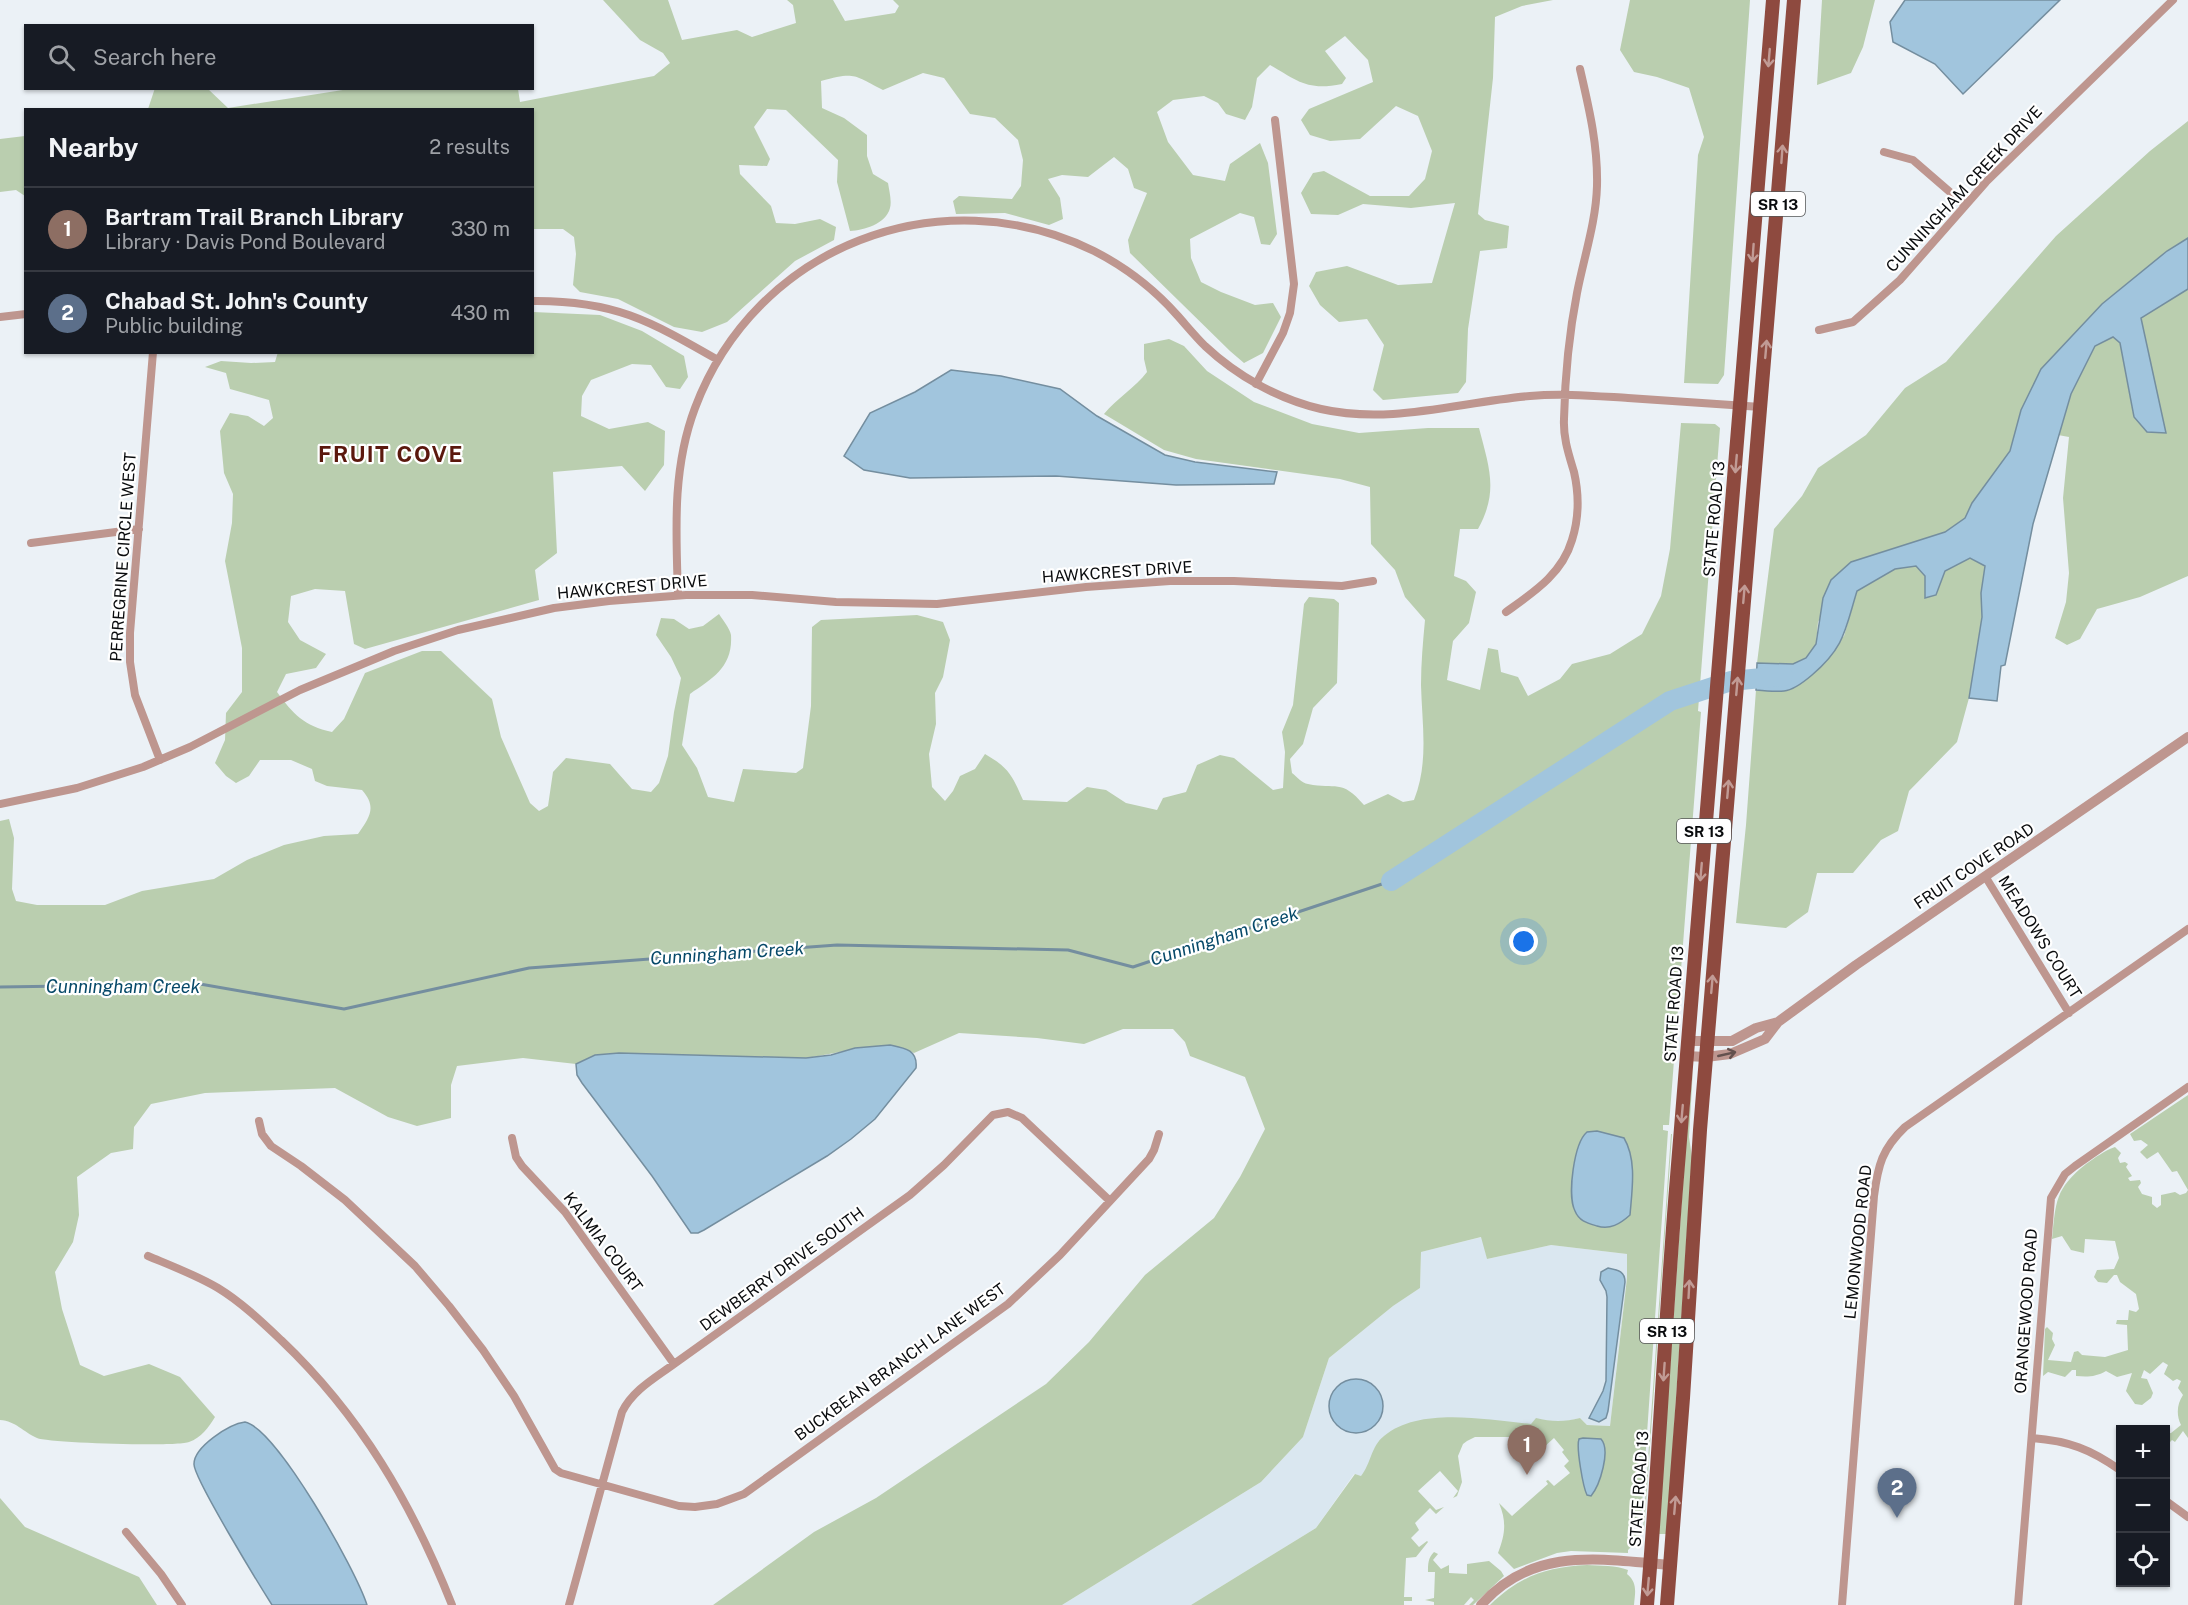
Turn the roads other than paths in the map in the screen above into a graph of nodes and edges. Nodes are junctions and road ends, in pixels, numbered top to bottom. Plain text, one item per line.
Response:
1 (1773, 0) edge
2 (1794, 0) edge
3 (2173, 0) edge
4 (1580, 69) dead end
5 (1275, 120) dead end
6 (1884, 152) dead end
7 (1965, 205) junction
8 (534, 301) edge
9 (24, 314) edge
10 (0, 317) edge
11 (1819, 330) dead end
12 (153, 354) edge
13 (718, 360) junction
14 (1256, 384) junction
15 (1566, 394) junction
16 (1741, 406) junction
17 (1761, 407) junction
18 (139, 529) junction
19 (31, 543) dead end
20 (1373, 581) dead end
21 (678, 595) junction
22 (1506, 612) dead end
23 (2188, 737) edge
24 (160, 760) junction
25 (0, 804) edge
26 (1985, 876) junction
27 (2188, 929) edge
28 (2069, 1013) junction
29 (1778, 1022) junction
30 (1688, 1041) junction
31 (1707, 1042) junction
32 (1686, 1056) junction
33 (1706, 1058) junction
34 (2188, 1087) edge
35 (258, 1121) dead end
36 (1159, 1134) dead end
37 (512, 1138) dead end
38 (1110, 1201) junction
39 (148, 1256) dead end
40 (674, 1364) junction
41 (2032, 1438) junction
42 (2116, 1467) edge
43 (602, 1486) junction
44 (2170, 1504) edge
45 (2188, 1517) edge
46 (126, 1532) dead end
47 (1650, 1564) junction
48 (1670, 1566) junction
49 (182, 1605) edge
50 (452, 1605) edge
51 (569, 1605) edge
52 (1481, 1605) edge
53 (1647, 1605) edge
54 (1667, 1605) edge
55 (1842, 1605) edge
56 (2018, 1605) edge

1 -> 16 main road, SR 13
17 -> 2 main road, SR 13
3 - 7 street, CUNNINGHAM CREEK DRIVE
4 - 15 street
5 - 14 street
6 - 7 street
7 - 11 street, CUNNINGHAM CREEK DRIVE
8 - 13 street
9 - 10 street
12 - 18 street, PERREGRINE CIRCLE WEST
13 - 14 street
13 - 21 street
14 - 15 street
15 - 16 street
15 - 22 street
16 - 17 street
16 -> 30 main road, STATE ROAD 13 / SR 13
31 -> 17 main road, SR 13
18 - 19 street
18 - 24 street, PERREGRINE CIRCLE WEST
20 - 21 street, HAWKCREST DRIVE
21 - 24 street, HAWKCREST DRIVE
23 - 26 street, FRUIT COVE ROAD
24 - 25 street, HAWKCREST DRIVE
26 - 28 street, MEADOWS COURT
26 - 29 street, FRUIT COVE ROAD
27 - 28 street, LEMONWOOD ROAD
28 - 55 street, LEMONWOOD ROAD
29 - 31 street, FRUIT COVE ROAD
33 -> 29 street, FRUIT COVE ROAD
30 - 31 street, FRUIT COVE ROAD
30 - 32 main road, STATE ROAD 13 / SR 13
31 - 33 main road, SR 13
32 - 33 street, FRUIT COVE ROAD
32 -> 47 main road, STATE ROAD 13 / SR 13
48 -> 33 main road, SR 13
34 - 41 street, ORANGEWOOD ROAD
35 - 43 street, BUCKBEAN BRANCH LANE WEST
36 - 38 street, BUCKBEAN BRANCH LANE WEST
37 - 40 street, KALMIA COURT
38 - 40 street, DEWBERRY DRIVE SOUTH
38 - 43 street, BUCKBEAN BRANCH LANE WEST
39 - 50 street
40 - 43 street, DEWBERRY DRIVE SOUTH
41 - 42 street
41 - 56 street, ORANGEWOOD ROAD
43 - 51 street, DEWBERRY DRIVE SOUTH
44 - 45 street
46 - 49 street
47 - 48 street
47 - 52 street
47 -> 53 main road, STATE ROAD 13 / SR 13
48 - 54 main road, SR 13

